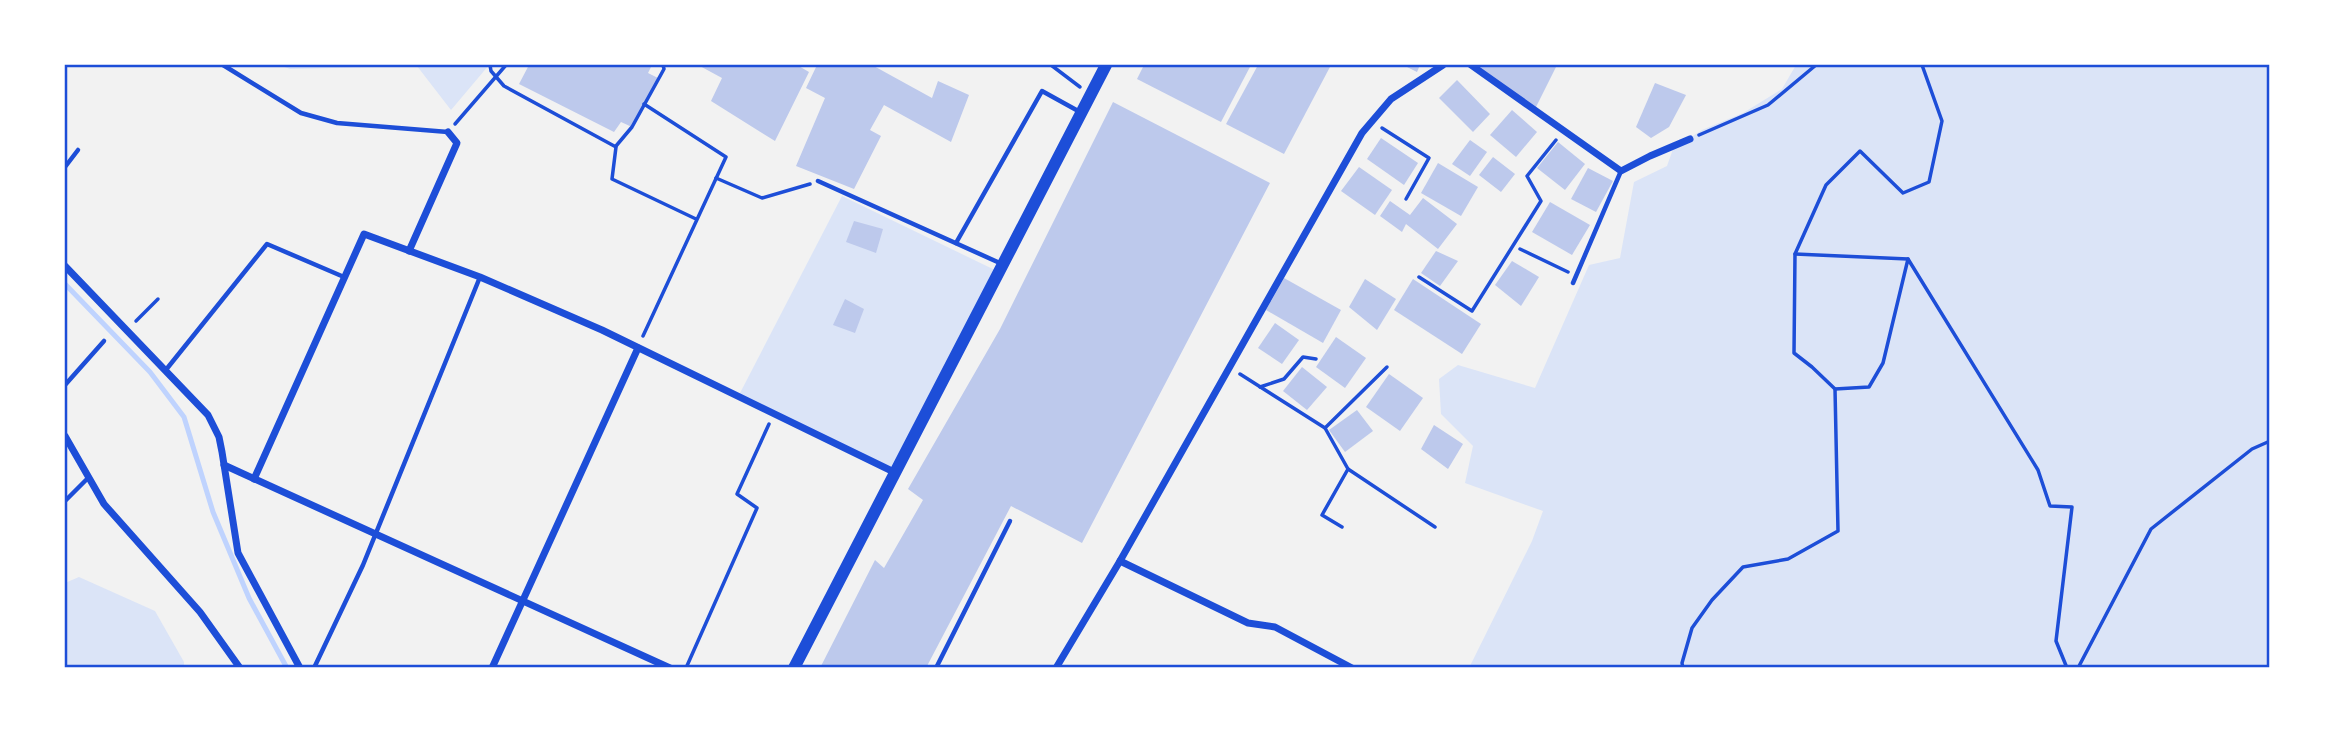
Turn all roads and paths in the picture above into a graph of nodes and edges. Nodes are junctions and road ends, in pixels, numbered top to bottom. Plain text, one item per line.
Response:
1 (223, 65) edge
2 (490, 65) edge
3 (506, 65) edge
4 (663, 65) edge
5 (1051, 65) edge
6 (1106, 65) edge
7 (1443, 65) edge
8 (1471, 65) edge
9 (1816, 65) edge
10 (1922, 65) edge
11 (496, 77) junction
12 (1090, 95) junction
13 (644, 104) junction
14 (1081, 113) junction
15 (1371, 122) junction
16 (1564, 131) junction
17 (448, 132) junction
18 (1690, 139) joint
19 (616, 147) junction
20 (78, 150) dead end
21 (65, 167) edge
22 (1621, 171) junction
23 (716, 178) junction
24 (818, 181) joint
25 (1406, 199) dead end
26 (696, 219) junction
27 (956, 243) junction
28 (1520, 249) dead end
29 (409, 251) junction
30 (1795, 254) junction
31 (1908, 259) junction
32 (1003, 265) junction
33 (65, 266) edge
34 (1577, 276) junction
35 (344, 277) junction
36 (480, 277) junction
37 (1419, 277) dead end
38 (1573, 283) dead end
39 (158, 299) dead end
40 (127, 331) junction
41 (104, 341) dead end
42 (638, 348) junction
43 (1316, 359) dead end
44 (1229, 367) junction
45 (1387, 368) dead end
46 (165, 371) junction
47 (65, 385) edge
48 (1260, 387) junction
49 (1835, 389) junction
50 (774, 413) junction
51 (1325, 428) junction
52 (65, 436) edge
53 (2270, 441) edge
54 (224, 465) junction
55 (1348, 469) junction
56 (896, 473) junction
57 (88, 478) junction
58 (254, 479) junction
59 (65, 501) edge
60 (1010, 521) dead end
61 (1342, 527) dead end
62 (1435, 527) dead end
63 (375, 534) junction
64 (1120, 561) junction
65 (522, 601) junction
66 (240, 668) edge
67 (300, 668) edge
68 (314, 668) edge
69 (492, 668) edge
70 (670, 668) edge
71 (686, 668) edge
72 (794, 668) edge
73 (936, 668) edge
74 (1056, 668) edge
75 (1352, 668) edge
76 (1683, 668) edge
77 (2067, 668) edge
78 (2078, 668) edge

1 - 17 lane
2 - 11 path
3 - 11 path
4 - 13 path
5 - 12 path
6 - 12 main road
7 - 15 street
8 - 16 street
9 - 18 path
10 - 30 path
11 - 17 path
11 - 19 path
12 - 14 main road
13 - 19 path
13 - 23 path
14 - 27 lane
14 - 32 main road
15 - 25 path
15 - 44 street
16 - 22 street
16 - 37 path
17 - 29 street
18 - 22 street
19 - 26 path
20 - 21 lane
22 - 34 lane
23 - 24 path
23 - 26 path
24 - 27 lane
26 - 42 path
27 - 32 lane
28 - 34 path
29 - 35 street
29 - 36 street
30 - 31 path
30 - 49 path
31 - 49 path
31 - 77 path
32 - 56 main road
33 - 40 street
34 - 38 lane
35 - 46 lane
35 - 58 street
36 - 42 street
36 - 63 lane
39 - 40 path
40 - 46 street
41 - 47 lane
42 - 50 street
42 - 65 street
43 - 48 path
44 - 48 path
44 - 64 street
45 - 51 path
46 - 54 street
48 - 51 path
49 - 76 path
50 - 56 street
50 - 71 path
51 - 55 path
52 - 57 street
53 - 78 path
54 - 58 street
54 - 67 street
55 - 61 path
55 - 62 path
56 - 72 main road
57 - 59 lane
57 - 66 street
58 - 63 street
60 - 73 lane
63 - 65 street
63 - 68 lane
64 - 74 street
64 - 75 street
65 - 69 street
65 - 70 street

